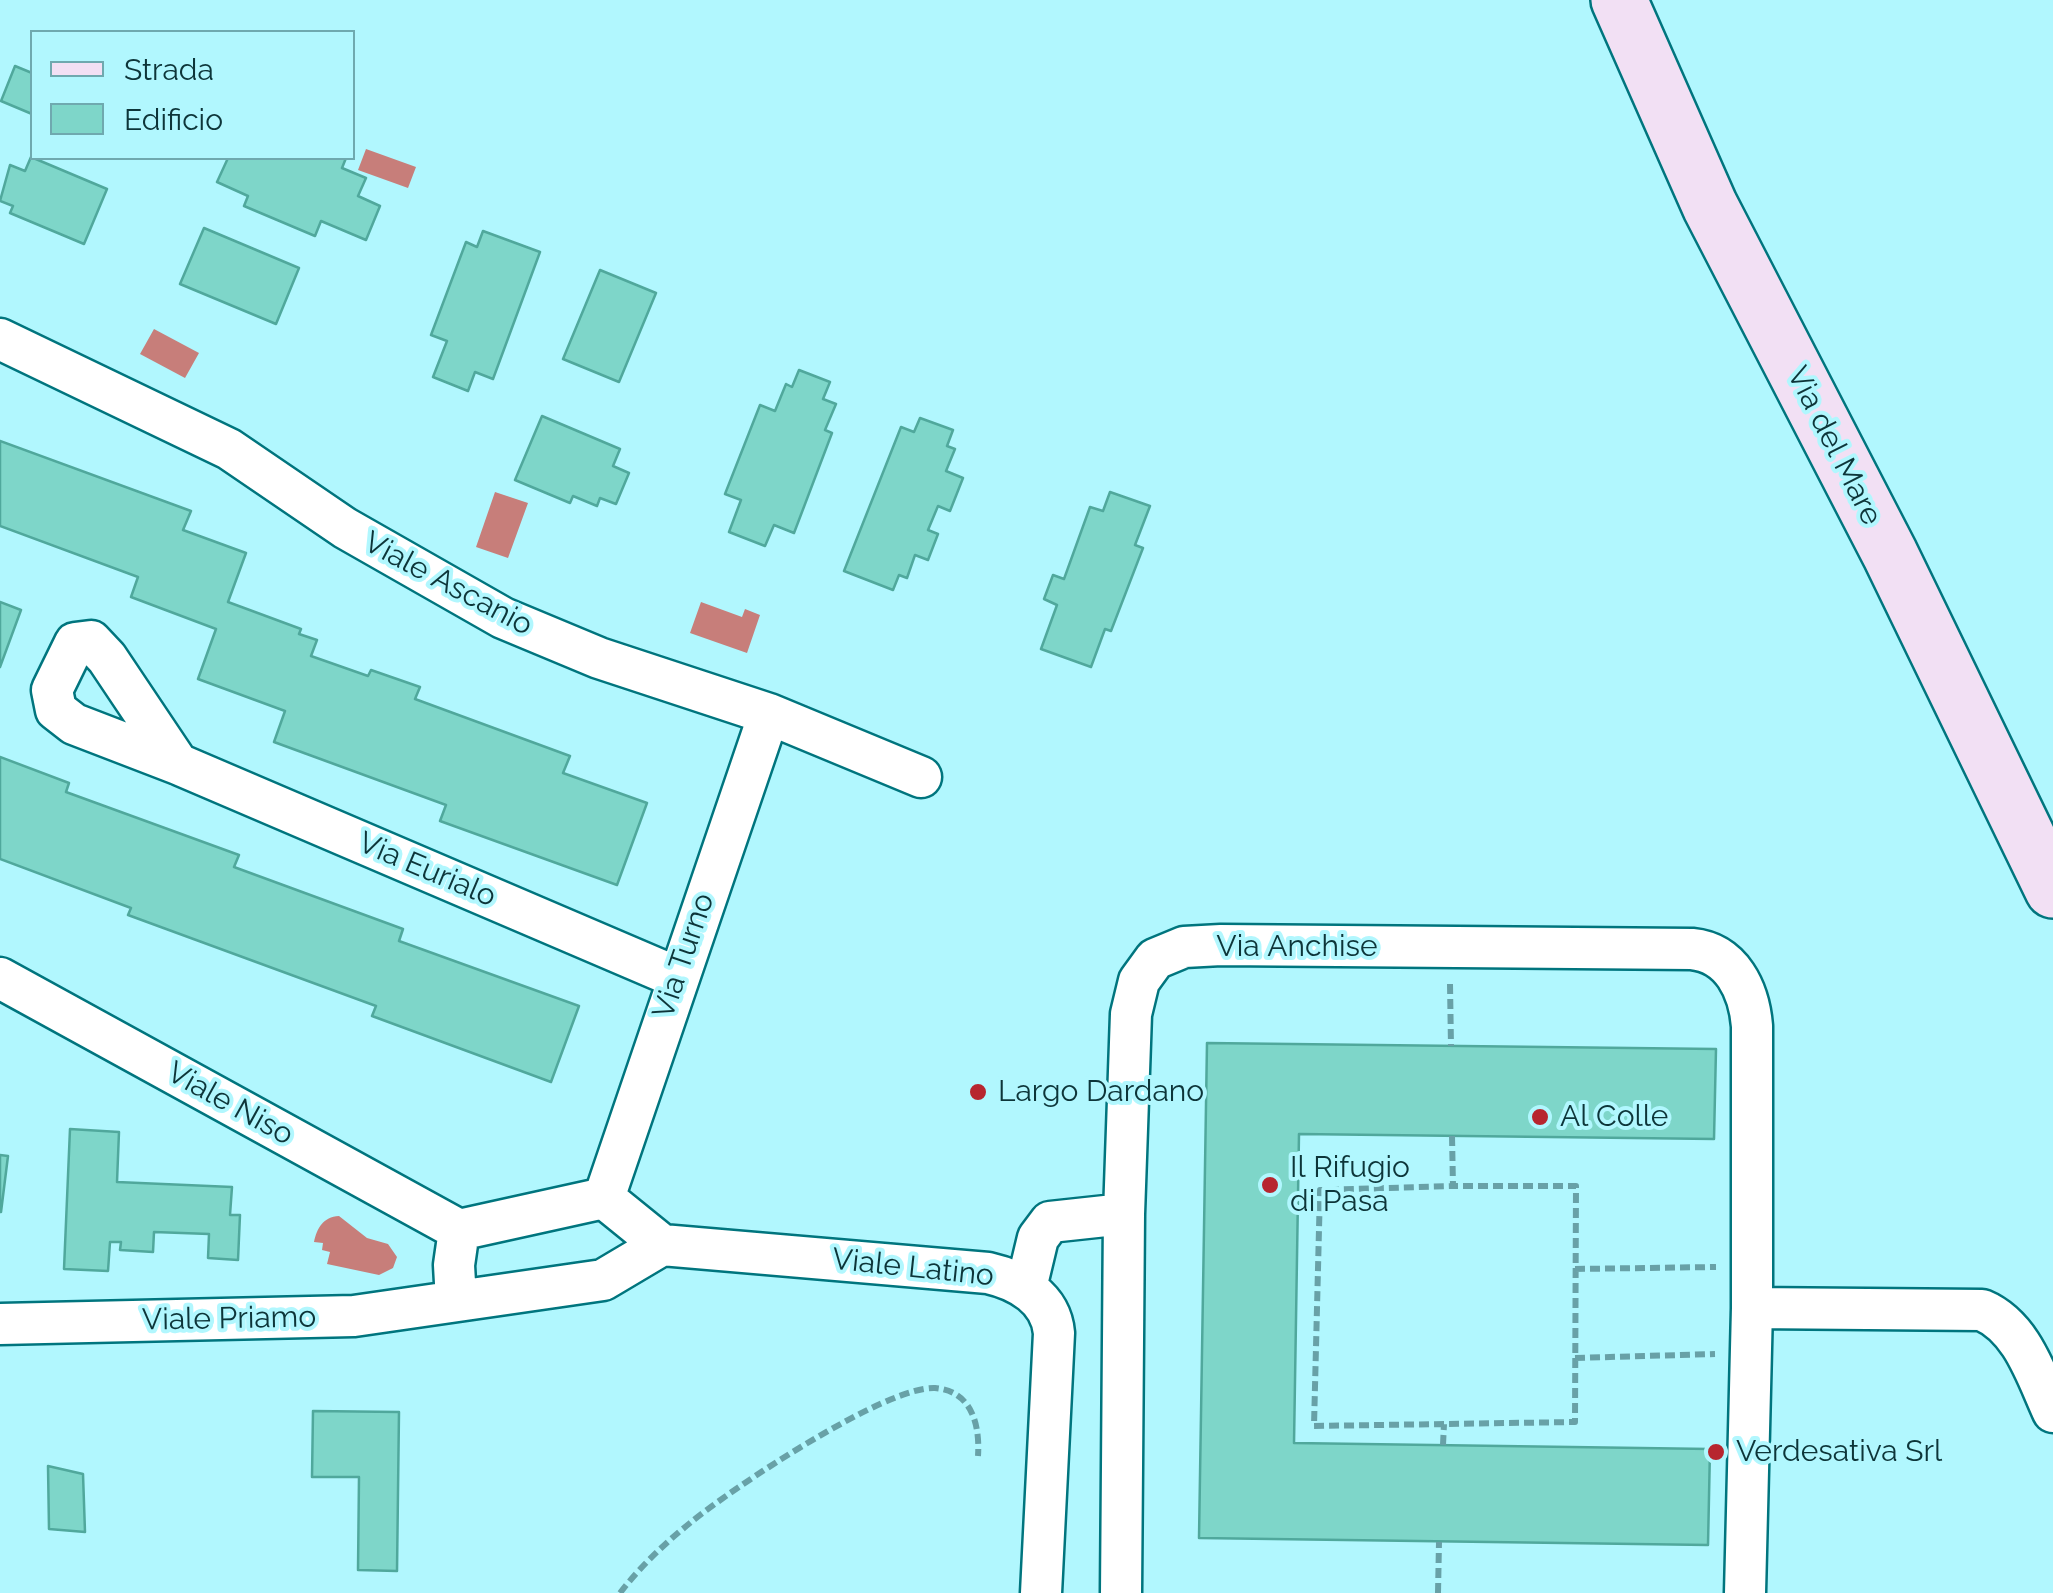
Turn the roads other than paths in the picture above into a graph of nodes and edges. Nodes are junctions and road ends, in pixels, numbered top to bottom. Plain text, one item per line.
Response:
1 (1619, 0) edge
2 (0, 338) edge
3 (769, 714) junction
4 (178, 764) dead end
5 (921, 777) dead end
6 (2053, 890) edge
7 (676, 976) junction
8 (0, 978) edge
9 (604, 1198) junction
10 (1124, 1214) junction
11 (459, 1230) junction
12 (662, 1245) junction
13 (1026, 1288) junction
14 (456, 1301) junction
15 (1752, 1308) junction
16 (0, 1324) edge
17 (2053, 1412) edge
18 (1041, 1593) edge
19 (1121, 1593) edge
20 (1745, 1593) edge

1 - 6 main road, Via del Mare
2 - 3 street, Viale Ascanio
3 - 5 street, Viale Ascanio
3 - 7 street, Via Turno
4 - 7 street, Via Eurialo
7 - 9 street, Via Turno
8 - 11 street, Viale Niso
9 - 11 street
9 - 12 street
10 - 13 street
10 - 15 street, Via Anchise
10 - 19 street, Via Anchise
11 - 14 street
12 - 13 street, Viale Latino
12 - 14 street, Viale Priamo
13 - 18 street, Viale Latino
14 - 16 street, Viale Priamo
15 - 17 street
15 - 20 street, Via Anchise

